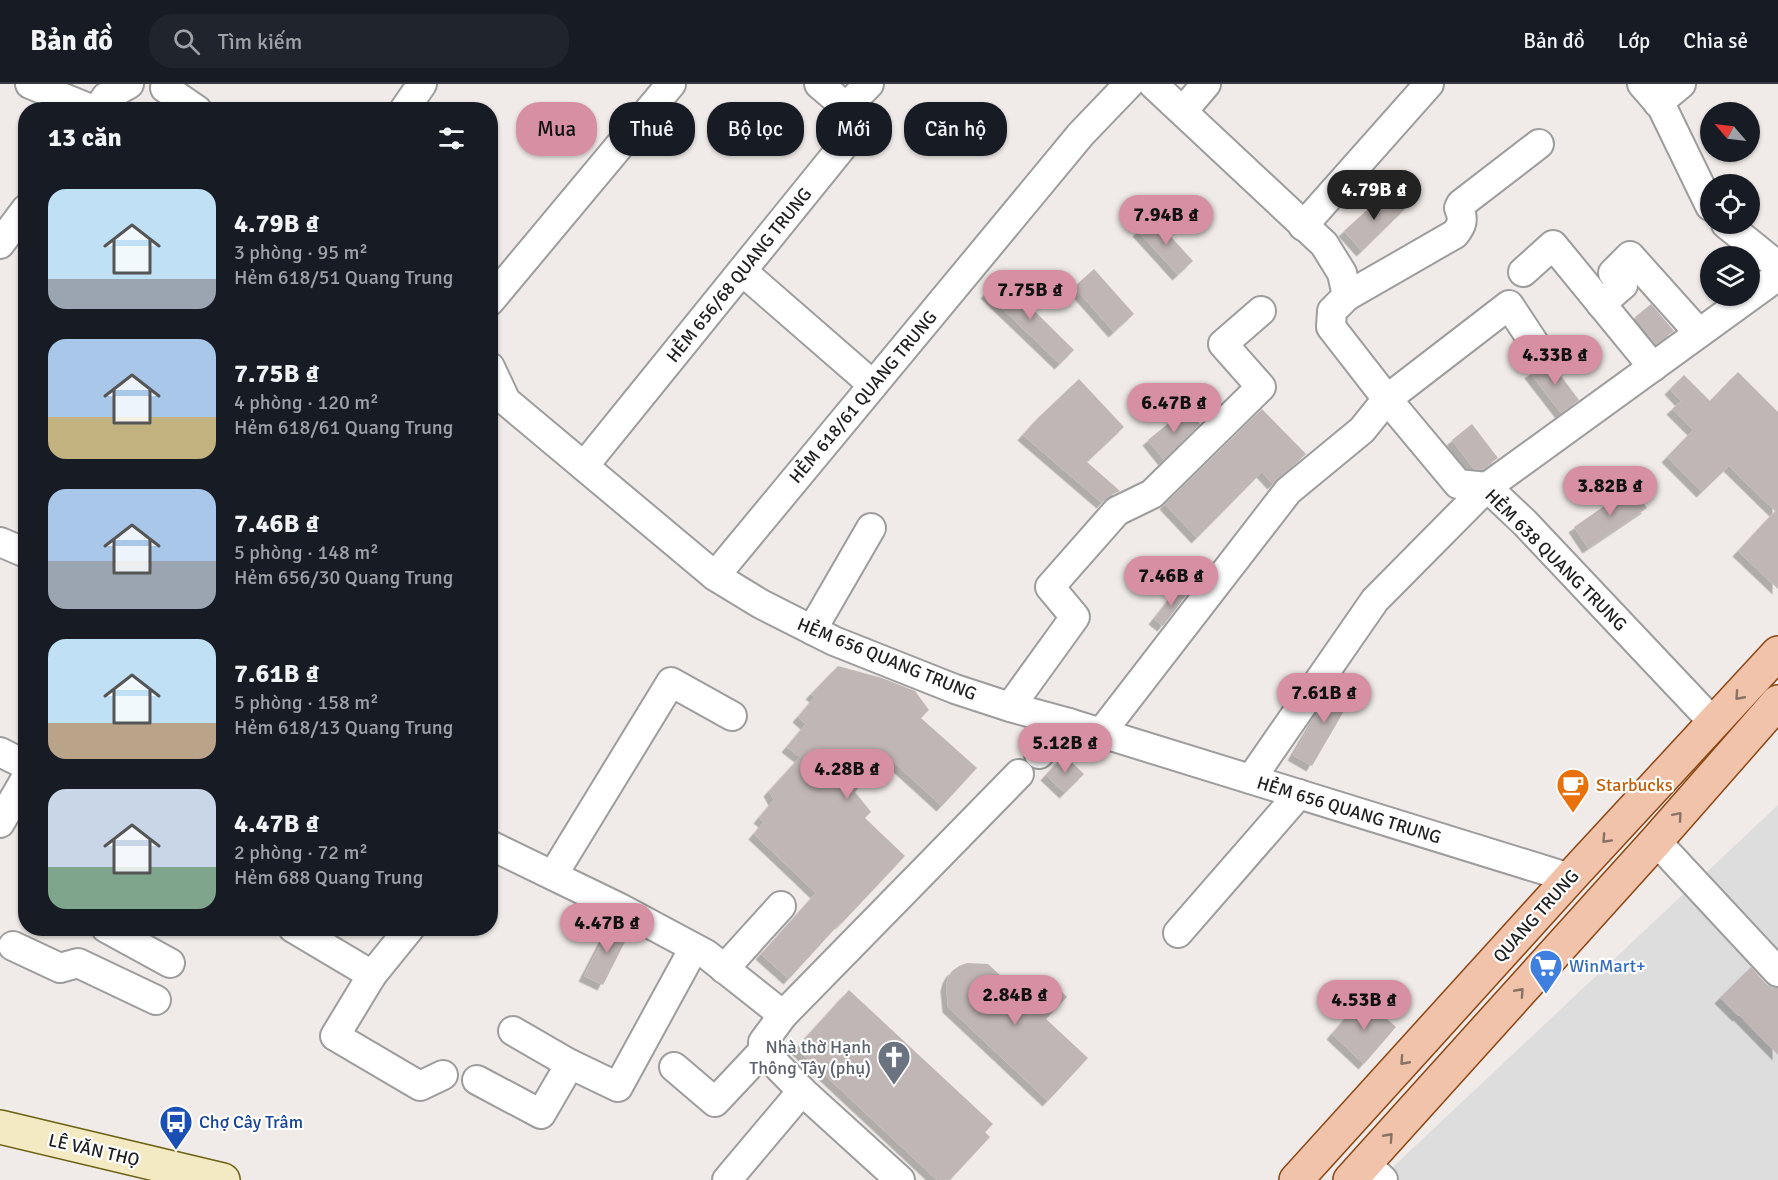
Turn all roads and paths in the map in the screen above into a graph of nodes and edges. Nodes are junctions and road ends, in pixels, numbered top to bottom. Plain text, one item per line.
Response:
1 (30, 84) edge
2 (129, 84) edge
3 (422, 84) edge
4 (671, 84) edge
5 (819, 84) edge
6 (869, 84) edge
7 (1129, 84) edge
8 (1153, 84) edge
9 (1206, 84) edge
10 (1429, 84) edge
11 (1681, 84) edge
12 (164, 85) edge
13 (1650, 93) edge
14 (75, 102) edge
15 (102, 102) edge
16 (186, 102) edge
17 (410, 102) edge
18 (840, 102) edge
19 (851, 102) edge
20 (1183, 111) junction
21 (1539, 144) dead end
22 (835, 156) edge
23 (1700, 185) edge
24 (18, 220) edge
25 (1303, 226) junction
26 (1738, 234) edge
27 (0, 244) edge
28 (1778, 266) edge
29 (742, 271) junction
30 (1523, 272) dead end
31 (1778, 276) edge
32 (498, 291) edge
33 (1347, 296) junction
34 (1601, 304) junction
35 (1261, 311) dead end
36 (1699, 333) junction
37 (1538, 349) dead end
38 (1653, 367) junction
39 (498, 384) edge
40 (873, 385) junction
41 (1387, 399) junction
42 (584, 466) junction
43 (1487, 487) junction
44 (871, 528) dead end
45 (0, 542) edge
46 (18, 550) edge
47 (715, 576) junction
48 (812, 630) junction
49 (1777, 656) edge
50 (1778, 702) edge
51 (1010, 707) junction
52 (732, 716) dead end
53 (1069, 723) junction
54 (1714, 723) junction
55 (1101, 733) junction
56 (0, 752) edge
57 (1039, 754) dead end
58 (18, 761) edge
59 (1019, 774) dead end
60 (1251, 780) junction
61 (18, 792) edge
62 (1299, 794) junction
63 (0, 823) edge
64 (1656, 841) junction
65 (498, 849) edge
66 (553, 875) junction
67 (1570, 878) junction
68 (781, 906) dead end
69 (1178, 933) dead end
70 (121, 936) edge
71 (306, 936) edge
72 (404, 936) edge
73 (13, 946) dead end
74 (694, 948) junction
75 (170, 963) dead end
76 (724, 969) junction
77 (1778, 972) edge
78 (372, 975) junction
79 (156, 1000) dead end
80 (783, 1015) junction
81 (513, 1031) dead end
82 (763, 1051) junction
83 (570, 1064) junction
84 (674, 1067) dead end
85 (443, 1075) dead end
86 (477, 1080) dead end
87 (802, 1091) junction
88 (0, 1127) edge
89 (155, 1173) edge
90 (1366, 1175) edge
91 (223, 1180) edge
92 (727, 1180) edge
93 (900, 1180) edge
94 (1296, 1180) edge

1 - 14 street
2 - 15 street
3 - 17 street
4 - 32 street
5 - 18 street
6 - 19 street
7 - 40 street, HẺM 618/61 QUANG TRUNG
8 - 20 street
9 - 20 street
10 - 25 street
11 - 13 street
12 - 16 street
13 - 23 street
20 - 25 street
21 - 33 street
22 - 29 street, HẺM 656/68 QUANG TRUNG
24 - 27 street
25 - 33 street
26 - 28 street
29 - 40 street
29 - 42 street, HẺM 656/68 QUANG TRUNG
30 - 34 street
31 - 36 street
33 - 41 street, HẺM 638 QUANG TRUNG
34 - 36 street
34 - 38 street
35 - 51 street
36 - 38 street
37 - 41 street
38 - 43 street
39 - 42 street, HẺM 656 QUANG TRUNG
40 - 47 street, HẺM 618/61 QUANG TRUNG
41 - 43 street, HẺM 638 QUANG TRUNG
41 - 55 street
42 - 47 street, HẺM 656 QUANG TRUNG
43 - 54 street, HẺM 638 QUANG TRUNG
43 - 60 street
44 - 48 street
45 - 46 street
47 - 48 street, HẺM 656 QUANG TRUNG
48 - 51 street, HẺM 656 QUANG TRUNG
49 -> 54 main road, QUANG TRUNG
64 -> 50 main road
51 - 53 street, HẺM 656 QUANG TRUNG
52 - 66 street
53 - 55 street, HẺM 656 QUANG TRUNG
53 - 57 street
54 -> 67 main road, QUANG TRUNG
55 - 60 street, HẺM 656 QUANG TRUNG
56 - 58 street
59 - 80 street
60 - 62 street, HẺM 656 QUANG TRUNG
61 - 63 street
62 - 67 street, HẺM 656 QUANG TRUNG
62 - 69 street
64 - 77 street
90 -> 64 main road
65 - 66 street
66 - 74 street
67 -> 94 main road, QUANG TRUNG
68 - 76 street
70 - 75 street
71 - 78 street
72 - 78 street
73 - 79 street
74 - 76 street
74 - 83 street
76 - 80 street
78 - 85 street
80 - 82 street
81 - 83 street
82 - 84 street
82 - 87 street
83 - 86 street
87 - 92 street
87 - 93 street
88 - 89 main road, LÊ VĂN THỌ
89 - 91 main road, LÊ VĂN THỌ

